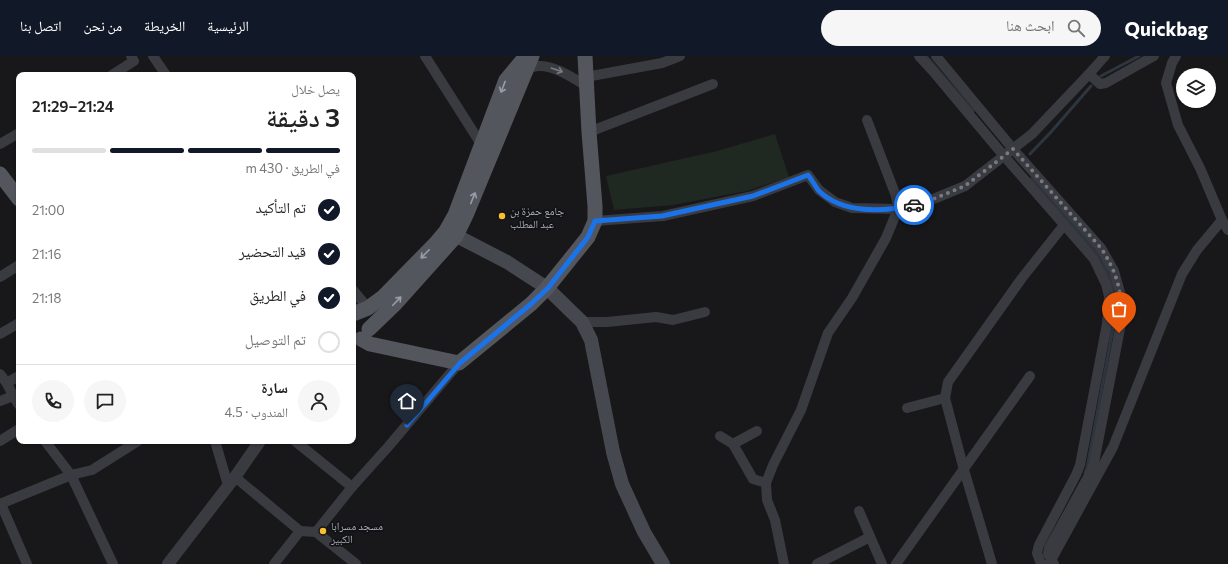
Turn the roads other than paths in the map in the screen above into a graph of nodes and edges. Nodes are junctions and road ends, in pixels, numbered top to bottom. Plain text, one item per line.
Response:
1 (153, 56) edge
2 (425, 56) edge
3 (526, 56) edge
4 (532, 56) edge
5 (585, 56) edge
6 (680, 56) edge
7 (919, 56) edge
8 (936, 56) edge
9 (1104, 56) edge
10 (1154, 56) edge
11 (1176, 56) edge
12 (136, 58) edge
13 (525, 71) junction
14 (116, 72) edge
15 (164, 72) edge
16 (1089, 74) junction
17 (586, 81) junction
18 (713, 84) dead end
19 (867, 120) dead end
20 (589, 132) junction
21 (16, 135) edge
22 (0, 144) edge
23 (482, 144) junction
24 (1013, 149) junction
25 (1004, 156) junction
26 (0, 174) edge
27 (16, 195) edge
28 (898, 209) junction
29 (1222, 220) junction
30 (595, 221) junction
31 (1064, 225) junction
32 (1228, 230) edge
33 (451, 234) junction
34 (16, 268) edge
35 (0, 276) edge
36 (548, 288) junction
37 (356, 294) edge
38 (368, 308) junction
39 (706, 312) dead end
40 (356, 313) edge
41 (356, 314) edge
42 (582, 322) junction
43 (16, 325) edge
44 (0, 334) edge
45 (361, 336) edge
46 (460, 363) junction
47 (0, 374) edge
48 (1030, 376) dead end
49 (16, 378) edge
50 (8, 382) junction
51 (13, 396) junction
52 (945, 398) junction
53 (16, 400) edge
54 (0, 401) edge
55 (907, 408) dead end
56 (756, 431) dead end
57 (16, 432) edge
58 (720, 436) dead end
59 (0, 441) edge
60 (47, 444) edge
61 (133, 444) edge
62 (216, 444) edge
63 (258, 444) edge
64 (299, 444) edge
65 (733, 444) junction
66 (964, 470) junction
67 (71, 475) junction
68 (232, 481) junction
69 (766, 483) junction
70 (352, 487) junction
71 (0, 504) edge
72 (859, 511) dead end
73 (300, 531) junction
74 (316, 532) junction
75 (870, 537) junction
76 (1052, 563) edge
77 (27, 564) edge
78 (113, 564) edge
79 (168, 564) edge
80 (274, 564) edge
81 (356, 564) edge
82 (663, 564) edge
83 (784, 564) edge
84 (817, 564) edge
85 (882, 564) edge
86 (896, 564) edge
87 (992, 564) edge
88 (1041, 564) edge

1 - 15 street
2 - 23 street
3 -> 23 main road
4 - 13 main road
5 - 17 main road
6 - 17 street
7 - 25 street
8 - 24 street
9 - 16 street
10 - 16 street
11 - 29 street
12 - 14 street
13 -> 17 street
33 -> 13 main road
16 - 24 street
17 - 20 main road
18 - 20 street
19 - 28 street
20 - 30 main road
21 - 22 street
23 - 33 main road
24 - 25 street
24 - 76 street
25 - 28 street
25 - 31 street
26 - 27 main road
28 - 30 street
28 - 69 street
29 - 32 street
29 - 76 street
30 - 36 main road
31 - 52 street
31 - 88 street
33 - 36 main road
33 -> 38 main road
45 -> 33 main road
34 - 35 street
36 - 42 main road
36 - 46 main road
37 - 38 street
38 - 40 main road
39 - 42 street
41 - 45 main road
42 - 82 main road
43 - 44 street
45 - 46 main road
46 - 70 street
47 - 50 street
48 - 66 street
49 - 50 street
50 - 51 street
51 - 53 street
51 - 54 street
52 - 55 street
52 - 66 street
56 - 65 street
57 - 59 street
58 - 65 street
60 - 67 street
61 - 67 street
62 - 68 street
63 - 68 street
64 - 70 street
65 - 69 street
66 - 86 street
66 - 87 street
67 - 71 street
67 - 78 street
68 - 73 street
68 - 79 street
69 - 83 street
70 - 74 street
71 - 77 street
72 - 75 street
73 - 74 street
73 - 80 street
74 - 81 street
75 - 84 street
75 - 85 street

